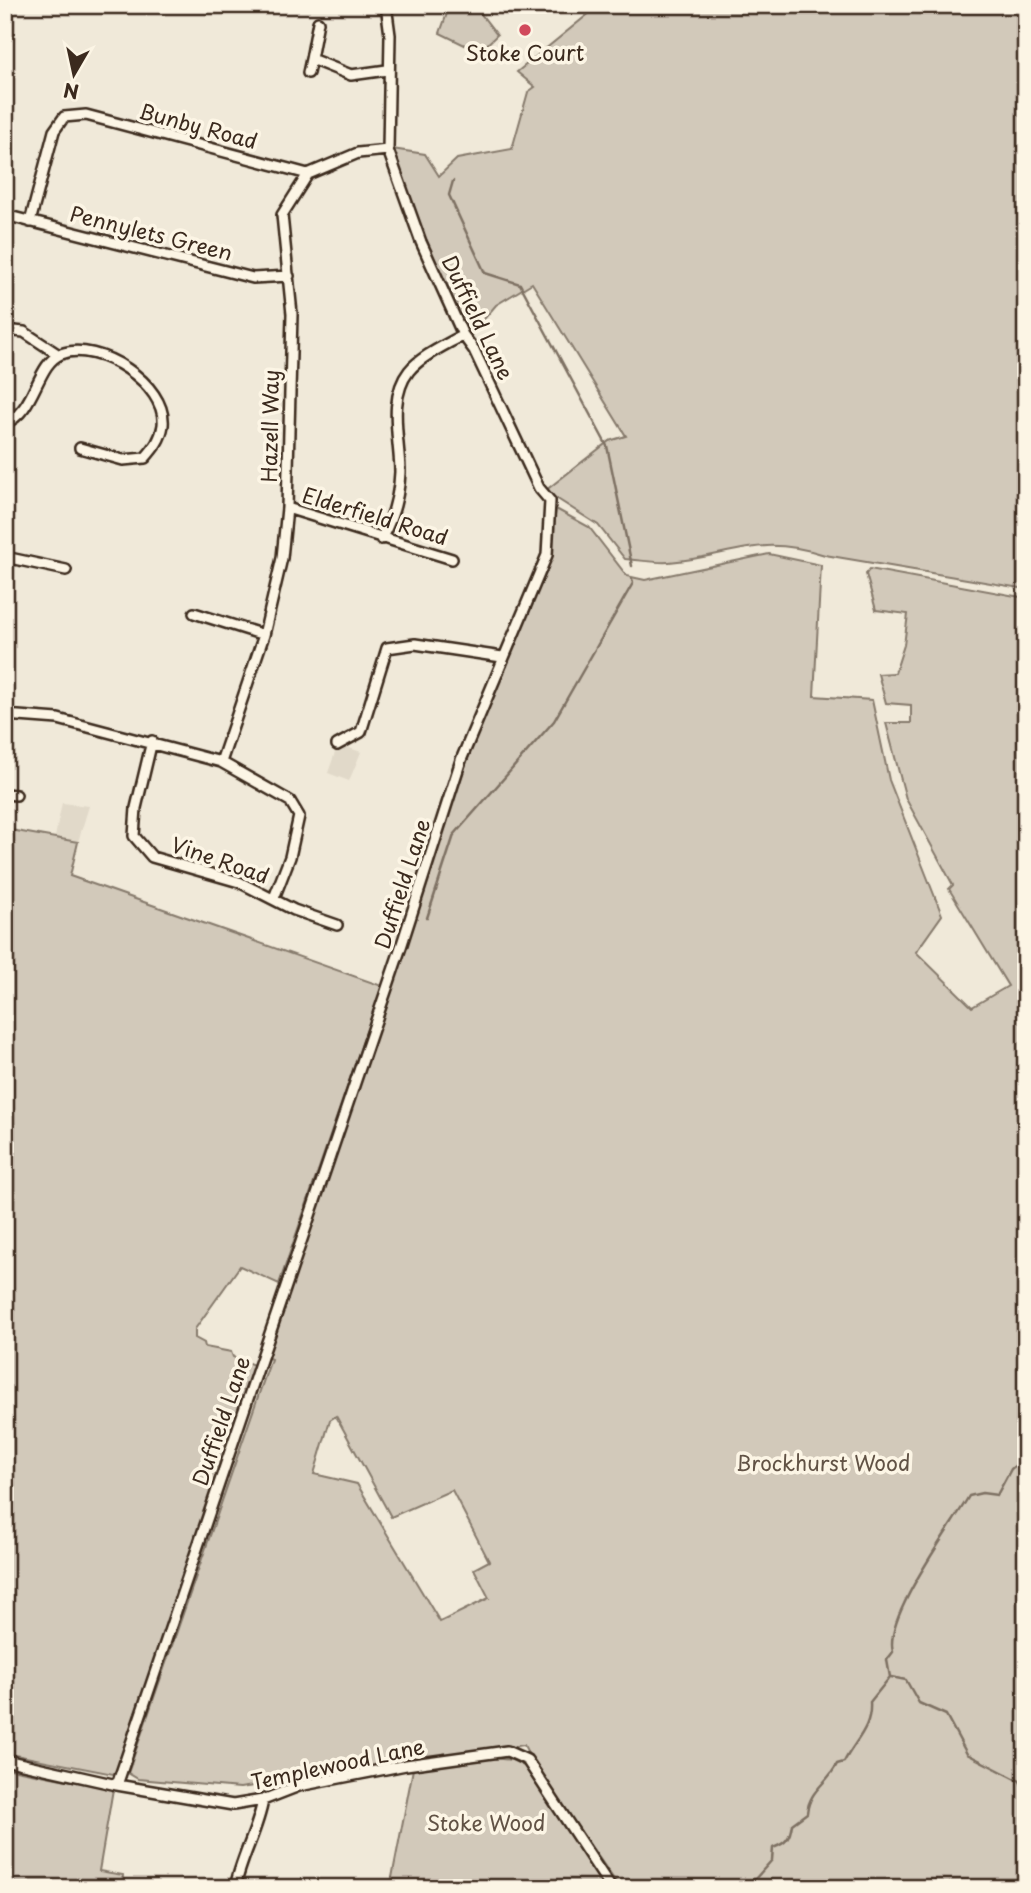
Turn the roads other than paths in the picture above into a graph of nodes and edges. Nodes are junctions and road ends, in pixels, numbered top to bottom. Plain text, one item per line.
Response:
1 (386, 5) edge
2 (318, 22) dead end
3 (311, 59) junction
4 (387, 70) junction
5 (308, 73) dead end
6 (387, 150) junction
7 (308, 174) junction
8 (5, 215) edge
9 (30, 222) junction
10 (289, 276) junction
11 (5, 330) edge
12 (463, 335) junction
13 (59, 355) junction
14 (5, 424) edge
15 (80, 448) dead end
16 (287, 508) junction
17 (381, 539) junction
18 (5, 557) edge
19 (452, 559) dead end
20 (66, 570) dead end
21 (194, 613) dead end
22 (264, 635) junction
23 (502, 657) junction
24 (5, 715) edge
25 (152, 741) junction
26 (337, 745) dead end
27 (221, 762) junction
28 (5, 794) edge
29 (16, 795) dead end
30 (274, 898) junction
31 (338, 925) dead end
32 (5, 1760) edge
33 (117, 1785) junction
34 (262, 1800) junction
35 (235, 1884) edge
36 (611, 1888) edge

1 - 4 street, Duffield Lane
2 - 3 street
3 - 4 street
3 - 5 street
4 - 6 street, Duffield Lane
6 - 7 street
6 - 12 street, Duffield Lane
7 - 9 street, Bunby Road
7 - 10 street, Hazell Way
8 - 9 street, Pennylets Green
9 - 10 street, Pennylets Green
10 - 16 street, Hazell Way
11 - 13 street
12 - 17 street
12 - 23 street, Duffield Lane
13 - 14 street
13 - 15 street
16 - 17 street, Elderfield Road
16 - 22 street, Hazell Way
17 - 19 street, Elderfield Road
18 - 20 street
21 - 22 street
22 - 27 street, Hazell Way
23 - 26 street
23 - 33 street, Duffield Lane
24 - 25 street, Vine Road
25 - 27 street, Vine Road
25 - 30 street, Vine Road
27 - 30 street, Vine Road
28 - 29 street
30 - 31 street, Vine Road
32 - 33 street, Templewood Lane
33 - 34 street, Templewood Lane
34 - 35 street
34 - 36 street, Templewood Lane

